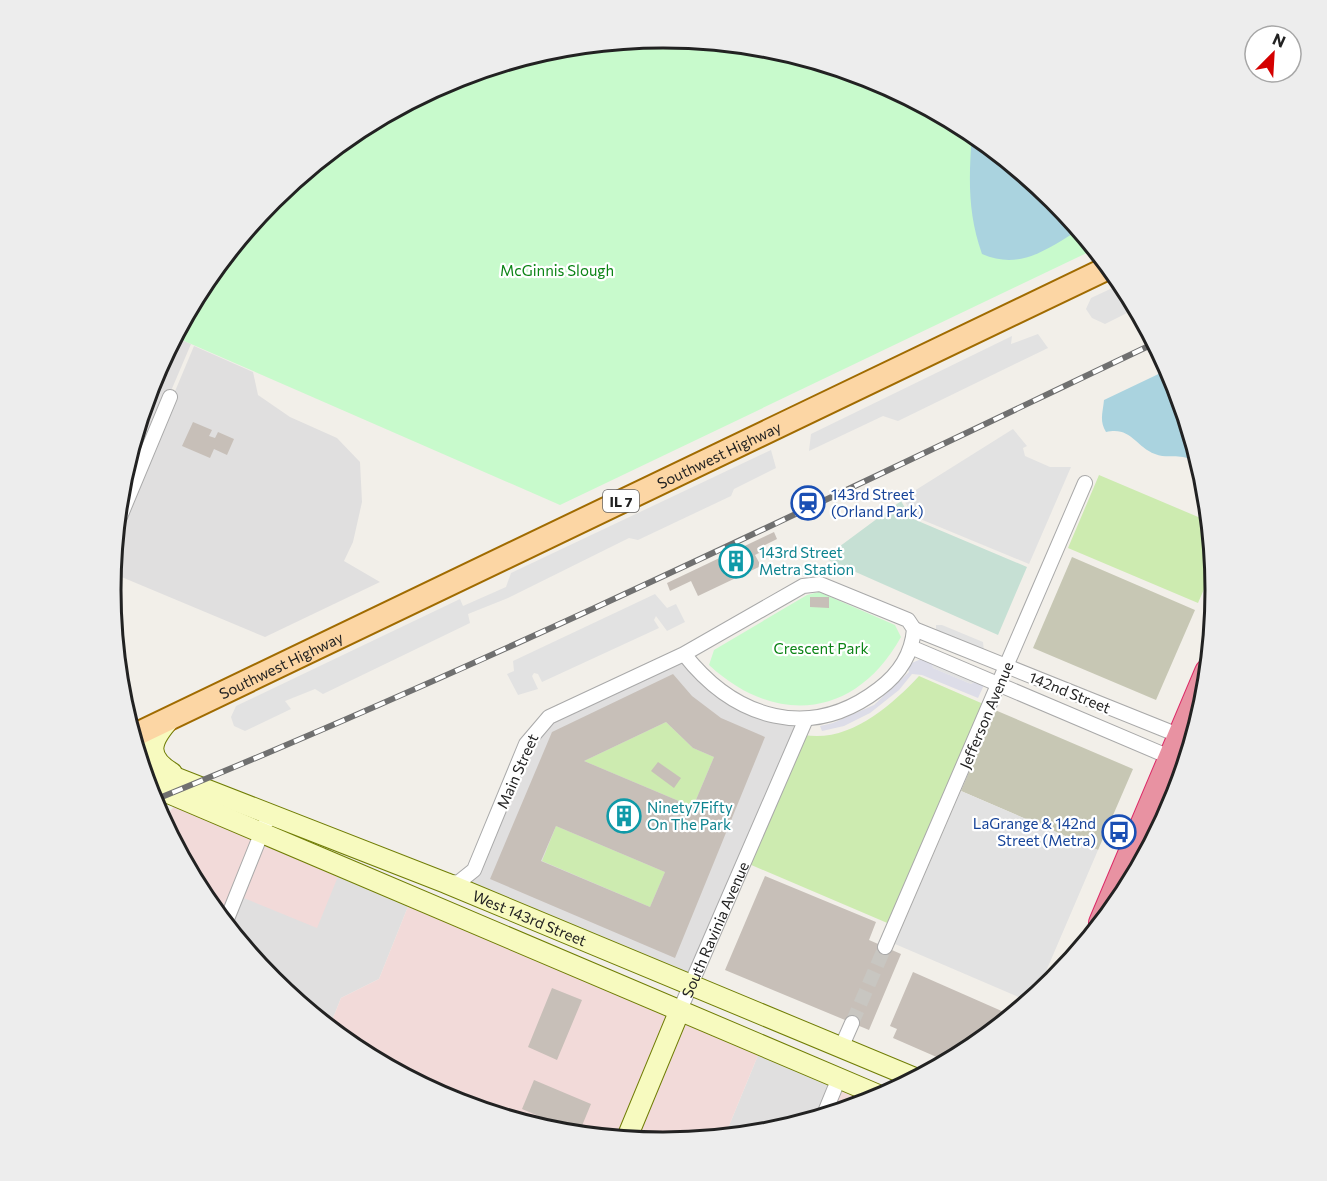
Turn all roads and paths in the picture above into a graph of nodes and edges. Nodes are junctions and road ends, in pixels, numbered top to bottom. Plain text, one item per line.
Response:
1 (1102, 271) edge
2 (170, 397) dead end
3 (1085, 483) dead end
4 (130, 493) edge
5 (915, 629) junction
6 (913, 648) junction
7 (684, 654) junction
8 (1007, 667) junction
9 (999, 684) junction
10 (170, 719) junction
11 (806, 719) junction
12 (140, 733) edge
13 (1182, 749) edge
14 (1182, 749) edge
15 (1177, 764) edge
16 (151, 768) edge
17 (176, 777) junction
18 (159, 789) edge
19 (270, 812) junction
20 (262, 833) junction
21 (477, 866) junction
22 (1123, 879) edge
23 (446, 883) junction
24 (490, 901) junction
25 (229, 915) edge
26 (885, 947) tunnel mouth
27 (691, 986) junction
28 (679, 1012) junction
29 (852, 1023) tunnel mouth
30 (841, 1048) junction
31 (907, 1075) edge
32 (839, 1078) junction
33 (871, 1092) edge
34 (828, 1107) edge
35 (629, 1132) edge

1 - 10 main road, Southwest Highway / IL 7
2 - 4 street
3 - 8 street, Jefferson Avenue
5 - 6 street
5 - 7 street, Main Street
5 - 8 street, 142nd Street
6 - 9 street, 142nd Street
6 - 11 street
7 - 11 street
7 - 21 street, Main Street
8 - 9 street, Jefferson Avenue
8 - 13 street, 142nd Street
9 - 14 street, 142nd Street
9 - 26 street, Jefferson Avenue
10 - 12 main road, Southwest Highway / IL 7
10 - 17 main road
11 - 27 street, South Ravinia Avenue
15 - 22 highway
16 - 17 main road, West 143rd Street
17 - 19 main road, West 143rd Street
18 - 20 main road, West 143rd Street
19 - 20 street
19 - 23 main road, West 143rd Street
20 - 25 street
20 - 28 main road, West 143rd Street
21 - 23 street
21 - 24 street
23 - 24 main road, West 143rd Street
24 - 27 main road, West 143rd Street
27 - 28 street, South Ravinia Avenue
27 - 30 main road, West 143rd Street
28 - 32 main road, West 143rd Street
28 - 35 main road, South Ravinia Avenue
29 - 30 street
30 - 31 main road, West 143rd Street
32 - 33 main road, West 143rd Street
32 - 34 street

